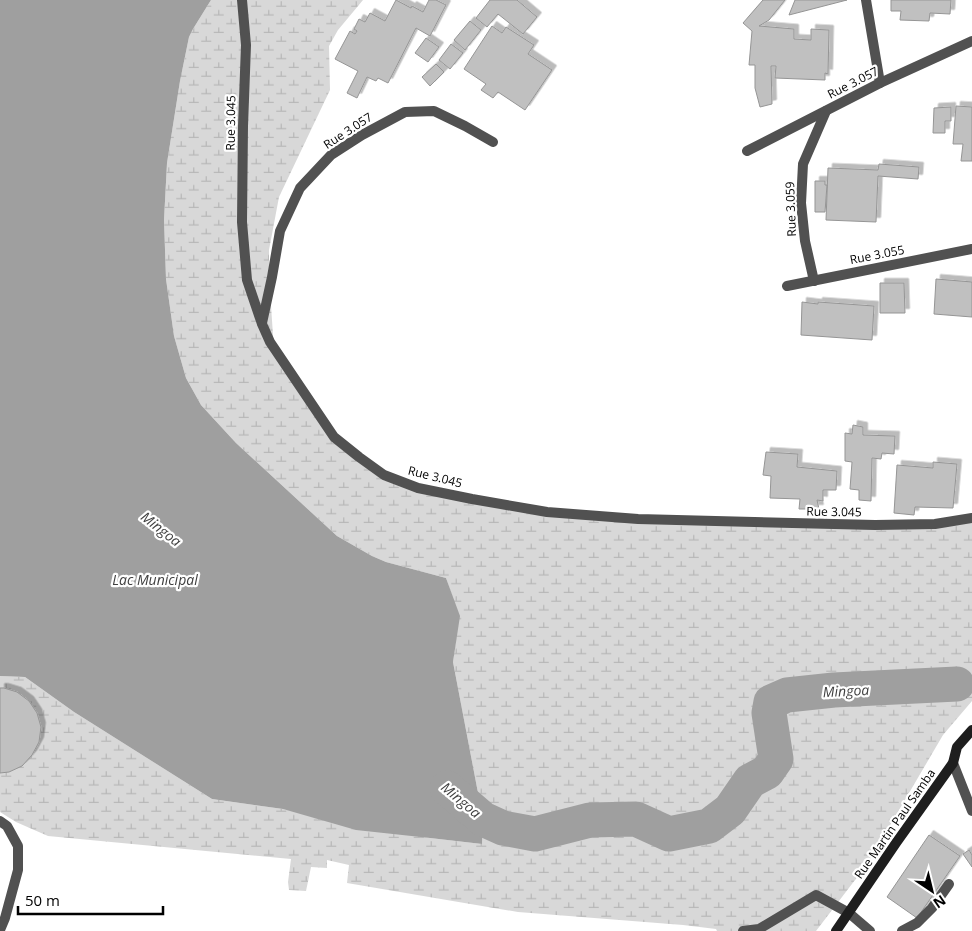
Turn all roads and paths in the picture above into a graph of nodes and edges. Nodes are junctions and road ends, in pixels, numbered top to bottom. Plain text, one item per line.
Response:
1 (242, 0) edge
2 (866, 0) edge
3 (972, 40) edge
4 (880, 83) junction
5 (826, 111) junction
6 (492, 142) dead end
7 (747, 150) dead end
8 (972, 249) edge
9 (814, 281) junction
10 (787, 286) dead end
11 (262, 324) junction
12 (972, 518) edge
13 (972, 730) edge
14 (953, 763) junction
15 (972, 811) edge
16 (0, 821) edge
17 (949, 884) dead end
18 (849, 913) junction
19 (0, 930) edge
20 (742, 931) edge
21 (836, 931) edge
22 (870, 931) edge
23 (902, 931) edge

1 - 11 street, Rue 3.045
2 - 4 street
3 - 4 street, Rue 3.057
4 - 5 street, Rue 3.057
5 - 7 street, Rue 3.057
5 - 9 street, Rue 3.059
6 - 11 street, Rue 3.057
8 - 9 street, Rue 3.055
9 - 10 street, Rue 3.055
11 - 12 street, Rue 3.045
13 - 14 main road, Rue Martin Paul Samba
14 - 15 street
14 - 18 main road, Rue Martin Paul Samba
16 - 19 street
17 - 23 street
18 - 20 street
18 - 21 main road, Rue Martin Paul Samba
18 - 22 street

